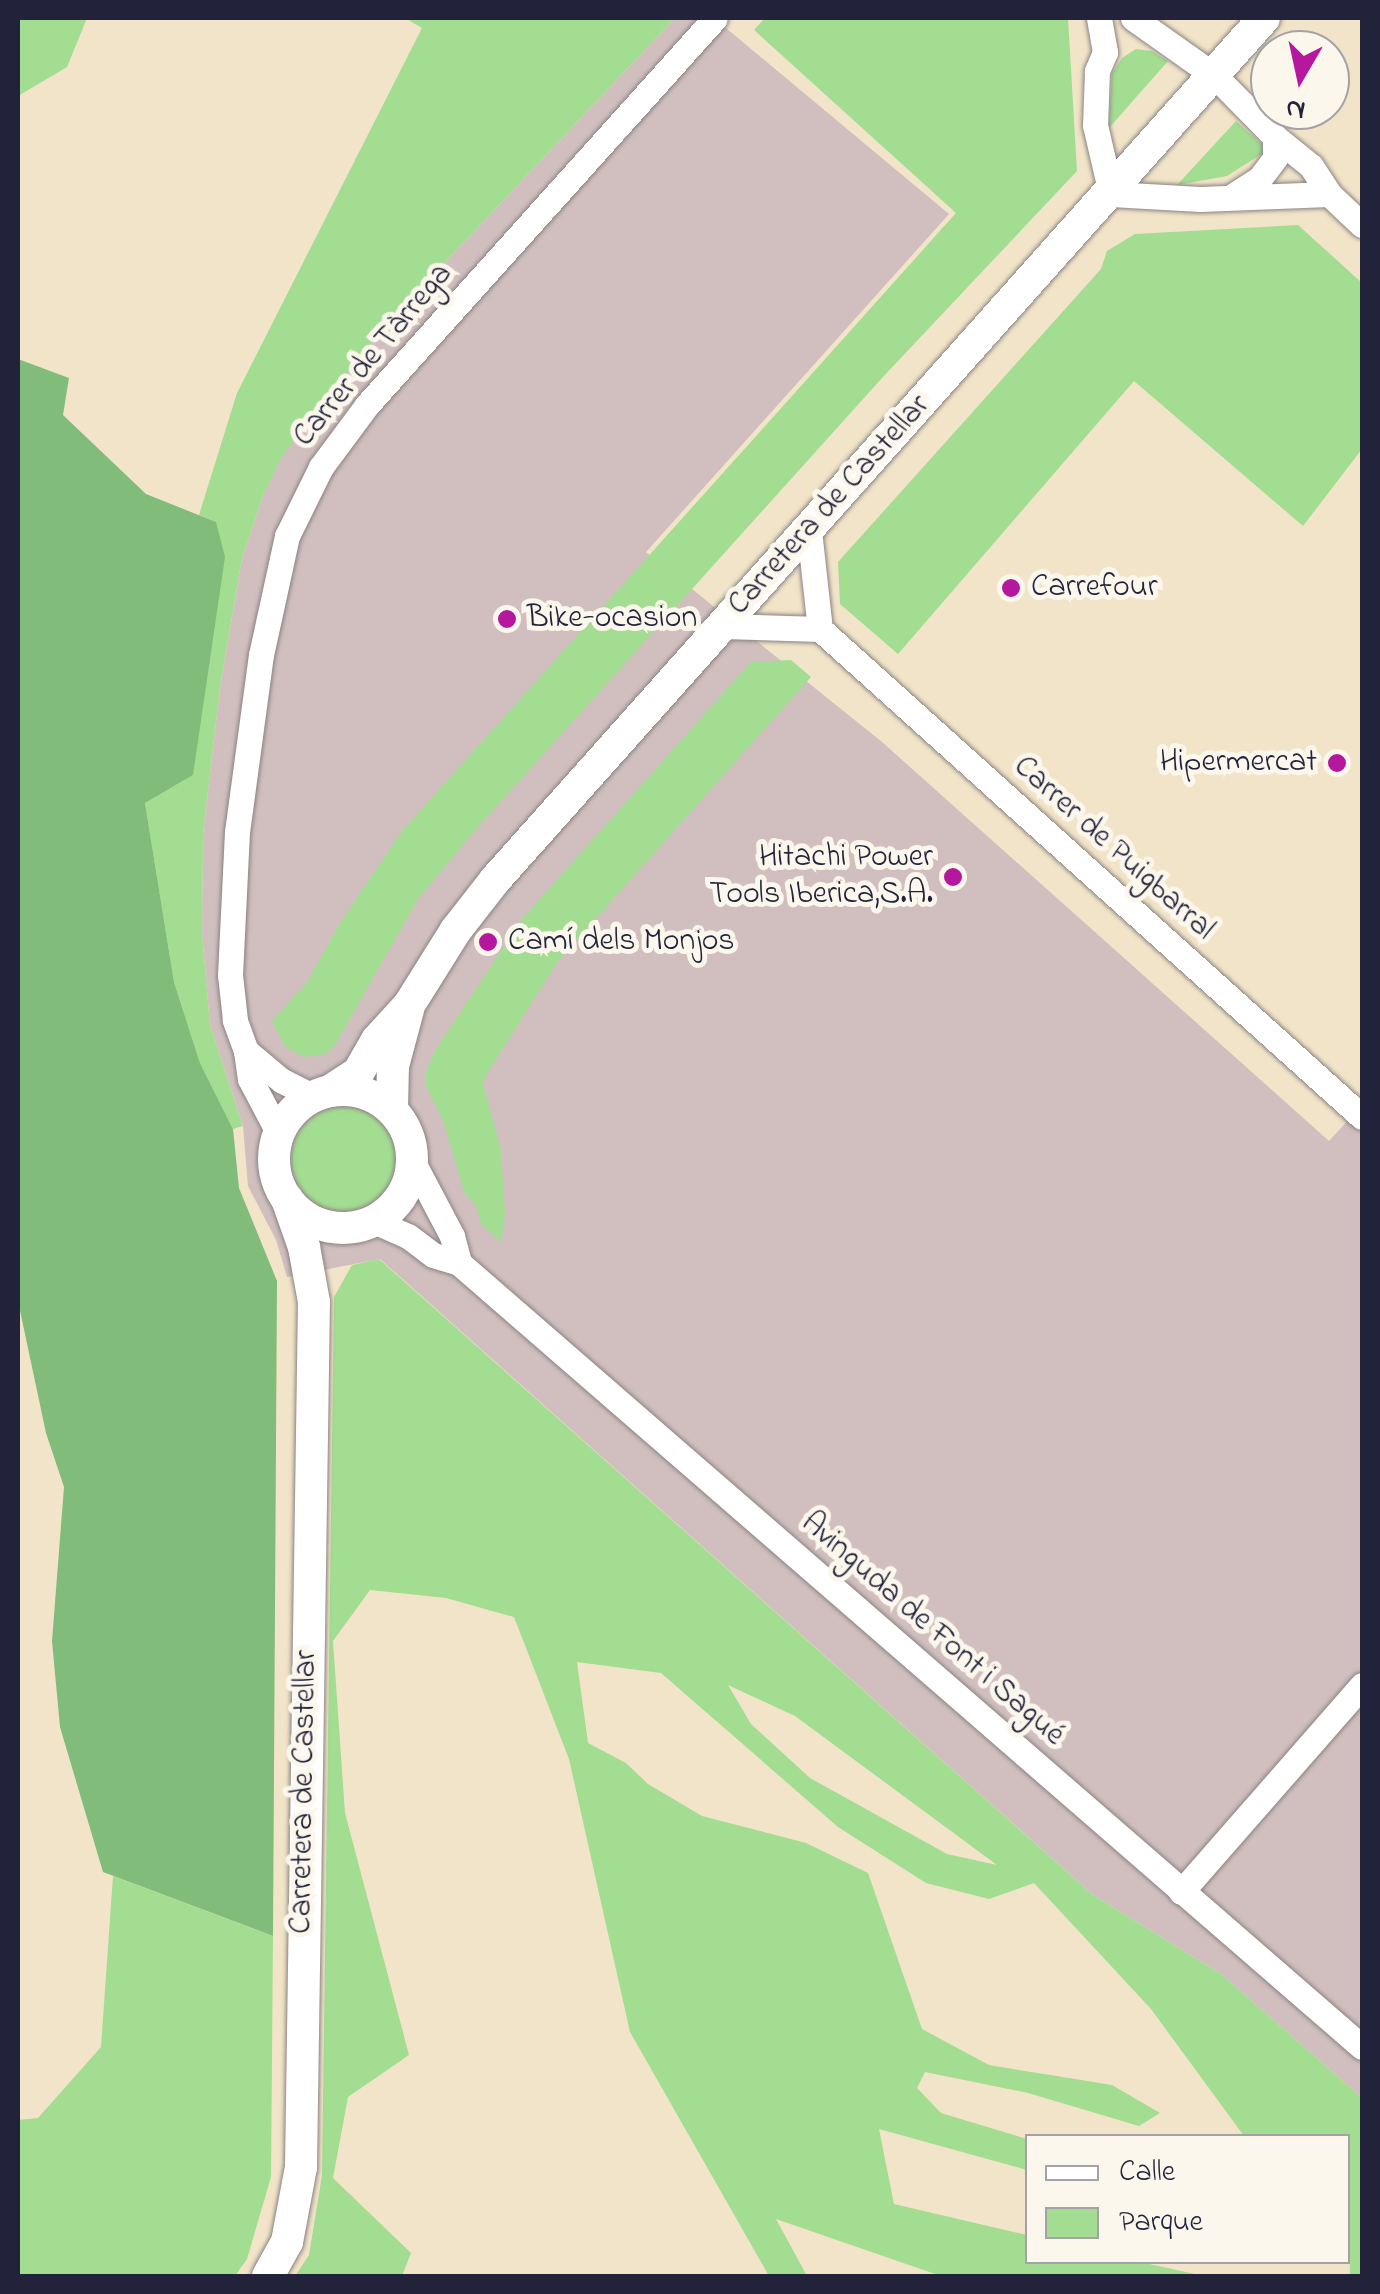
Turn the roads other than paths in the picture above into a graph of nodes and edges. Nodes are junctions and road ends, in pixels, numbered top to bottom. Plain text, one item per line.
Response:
1 (715, 18) edge
2 (1100, 18) edge
3 (1133, 18) edge
4 (1264, 18) edge
5 (1158, 38) junction
6 (1105, 52) junction
7 (1215, 76) junction
8 (1275, 138) junction
9 (1111, 194) junction
10 (1329, 194) junction
11 (1234, 195) junction
12 (1362, 225) edge
13 (810, 530) junction
14 (723, 626) junction
15 (820, 630) junction
16 (409, 1005) junction
17 (246, 1051) junction
18 (322, 1094) junction
19 (392, 1109) junction
20 (1362, 1116) edge
21 (279, 1134) junction
22 (413, 1162) junction
23 (287, 1198) junction
24 (365, 1224) junction
25 (459, 1262) junction
26 (314, 1302) junction
27 (1362, 1686) edge
28 (1181, 1892) junction
29 (1362, 2047) edge
30 (268, 2276) edge

1 - 17 street, Carrer de Tàrrega
2 - 6 street
3 - 5 street
4 - 7 street, Carretera de Castellar
5 - 6 street
5 - 7 street
6 - 9 street
7 - 8 street
7 - 9 street, Carretera de Castellar
8 - 10 street
8 - 11 street
9 - 11 street
9 - 13 street, Carretera de Castellar
10 - 11 street
10 - 12 street
13 - 14 street, Carretera de Castellar
13 - 15 street
14 - 15 street
14 - 16 street, Carretera de Castellar
15 - 20 street, Carrer de Puigbarral
16 - 18 street, Carretera de Castellar
16 - 19 street, Carretera de Castellar
17 - 18 street
17 - 21 street, Carrer de Tàrrega
18 - 19 street
18 - 21 street
19 - 22 street
21 - 23 street
22 - 24 street
22 - 25 street, Avinguda de Font i Sagué
23 - 24 street
23 - 26 street, Carretera de Castellar
24 - 25 street, Avinguda de Font i Sagué
24 - 26 street, Carretera de Castellar
25 - 28 street, Avinguda de Font i Sagué
26 - 30 street, Carretera de Castellar
27 - 28 street
28 - 29 street, Avinguda de Font i Sagué

